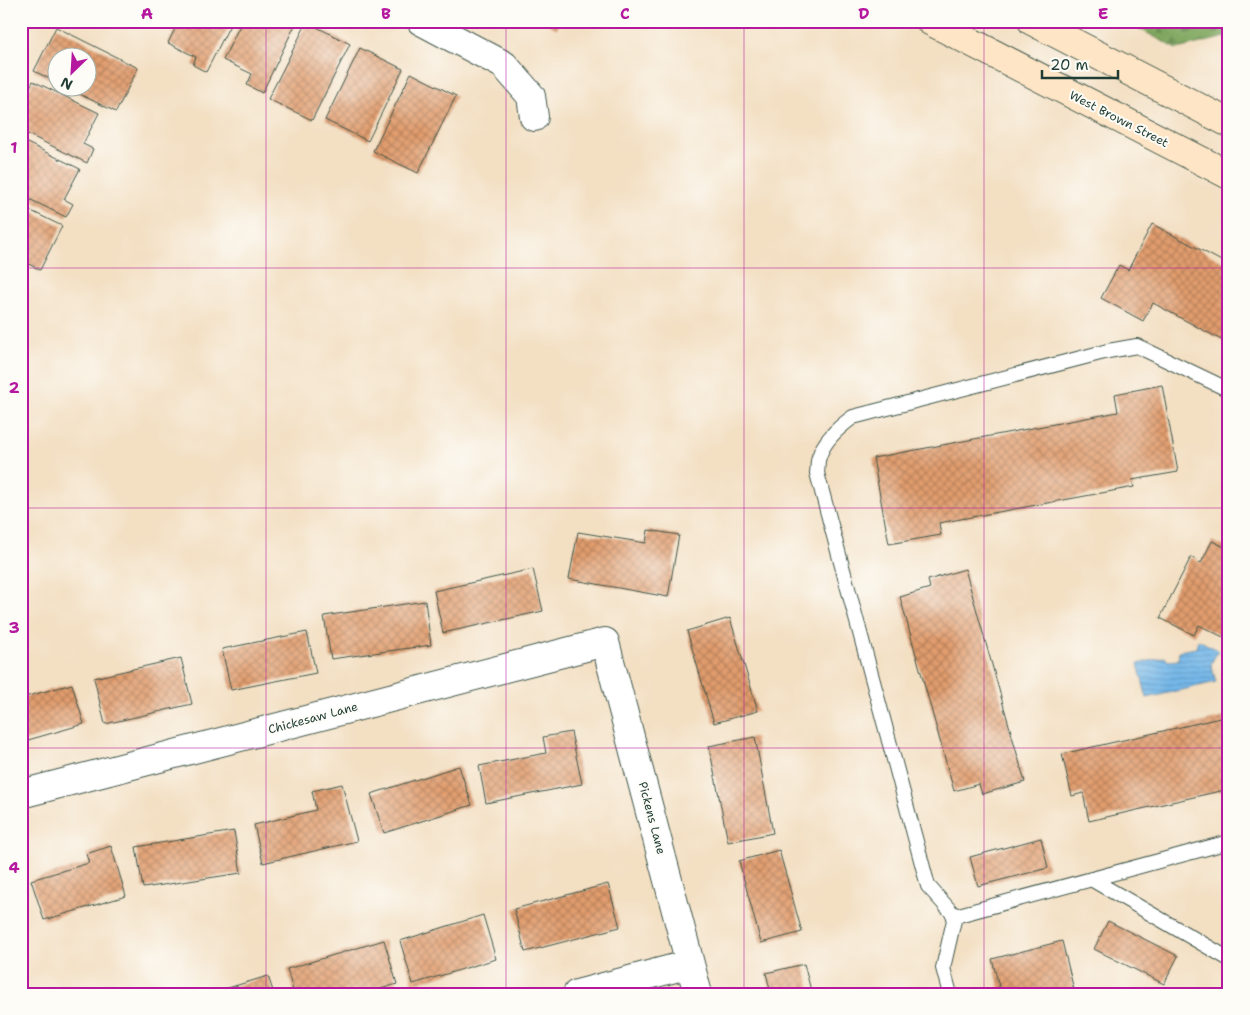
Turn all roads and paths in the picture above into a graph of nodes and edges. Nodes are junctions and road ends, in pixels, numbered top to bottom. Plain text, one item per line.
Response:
1 (421, 21) edge
2 (930, 21) edge
3 (1032, 21) edge
4 (534, 118) dead end
5 (1229, 123) edge
6 (1229, 175) edge
7 (1229, 390) edge
8 (606, 642) joint
9 (21, 794) edge
10 (1229, 842) edge
11 (1091, 879) junction
12 (955, 916) junction
13 (1229, 959) edge
14 (690, 964) junction
15 (577, 994) edge
16 (698, 994) edge
17 (950, 994) edge

1 - 4 street
2 - 6 main road, West Brown Street
3 - 5 main road
7 - 12 lane
8 - 9 street, Chickesaw Lane
8 - 14 street, Pickens Lane
10 - 11 lane
11 - 12 lane
11 - 13 lane
12 - 17 lane
14 - 15 street
14 - 16 street, Pickens Lane

